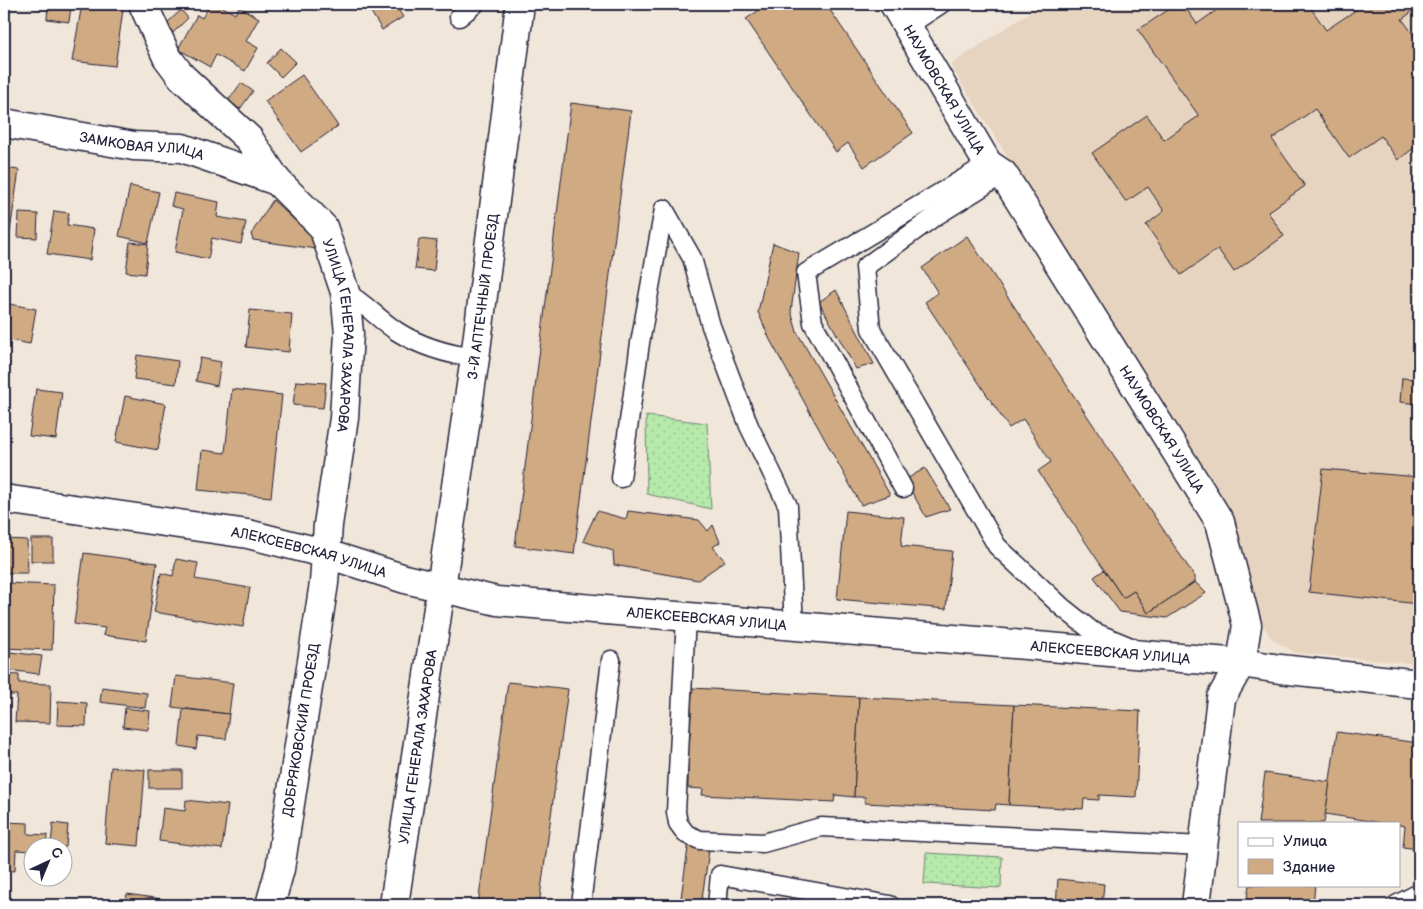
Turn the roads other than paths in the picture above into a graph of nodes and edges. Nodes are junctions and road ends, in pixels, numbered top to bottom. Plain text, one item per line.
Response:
1 (143, 4) edge
2 (475, 4) edge
3 (517, 4) edge
4 (941, 4) edge
5 (901, 14) edge
6 (459, 17) dead end
7 (4, 123) edge
8 (996, 169) junction
9 (277, 181) junction
10 (345, 292) junction
11 (475, 358) junction
12 (621, 478) dead end
13 (903, 488) dead end
14 (4, 499) edge
15 (327, 554) junction
16 (440, 588) junction
17 (686, 617) junction
18 (794, 626) junction
19 (1148, 655) junction
20 (610, 660) dead end
21 (1242, 662) junction
22 (1419, 684) edge
23 (1203, 846) junction
24 (1419, 894) edge
25 (270, 905) edge
26 (394, 905) edge
27 (581, 905) edge
28 (717, 905) edge
29 (890, 905) edge
30 (1196, 905) edge
31 (1396, 905) edge

1 - 9 street, УЛИЦА ГЕНЕРАЛА ЗАХАРОВА
2 - 6 lane
3 - 11 street, 3-Й АПТЕЧНЫЙ ПРОЕЗД
4 - 5 lane
5 - 8 street, НАУМОВСКАЯ УЛИЦА
7 - 9 street, ЗАМКОВАЯ УЛИЦА
8 - 13 lane
8 - 19 lane
8 - 21 street, НАУМОВСКАЯ УЛИЦА
9 - 10 street, УЛИЦА ГЕНЕРАЛА ЗАХАРОВА
10 - 11 lane
10 - 15 street, УЛИЦА ГЕНЕРАЛА ЗАХАРОВА
11 - 16 street, 3-Й АПТЕЧНЫЙ ПРОЕЗД
12 - 18 lane
14 - 15 street, АЛЕКСЕЕВСКАЯ УЛИЦА
15 - 16 street, АЛЕКСЕЕВСКАЯ УЛИЦА
15 - 25 street, ДОБРЯКОВСКИЙ ПРОЕЗД
16 - 17 street, АЛЕКСЕЕВСКАЯ УЛИЦА
16 - 26 street, УЛИЦА ГЕНЕРАЛА ЗАХАРОВА
17 - 18 street, АЛЕКСЕЕВСКАЯ УЛИЦА
17 - 23 lane
18 - 19 street, АЛЕКСЕЕВСКАЯ УЛИЦА
19 - 21 street, АЛЕКСЕЕВСКАЯ УЛИЦА
20 - 27 lane
21 - 22 street, АЛЕКСЕЕВСКАЯ УЛИЦА
21 - 23 street, НАУМОВСКАЯ УЛИЦА
23 - 30 street, НАУМОВСКАЯ УЛИЦА
24 - 31 lane
28 - 29 lane

